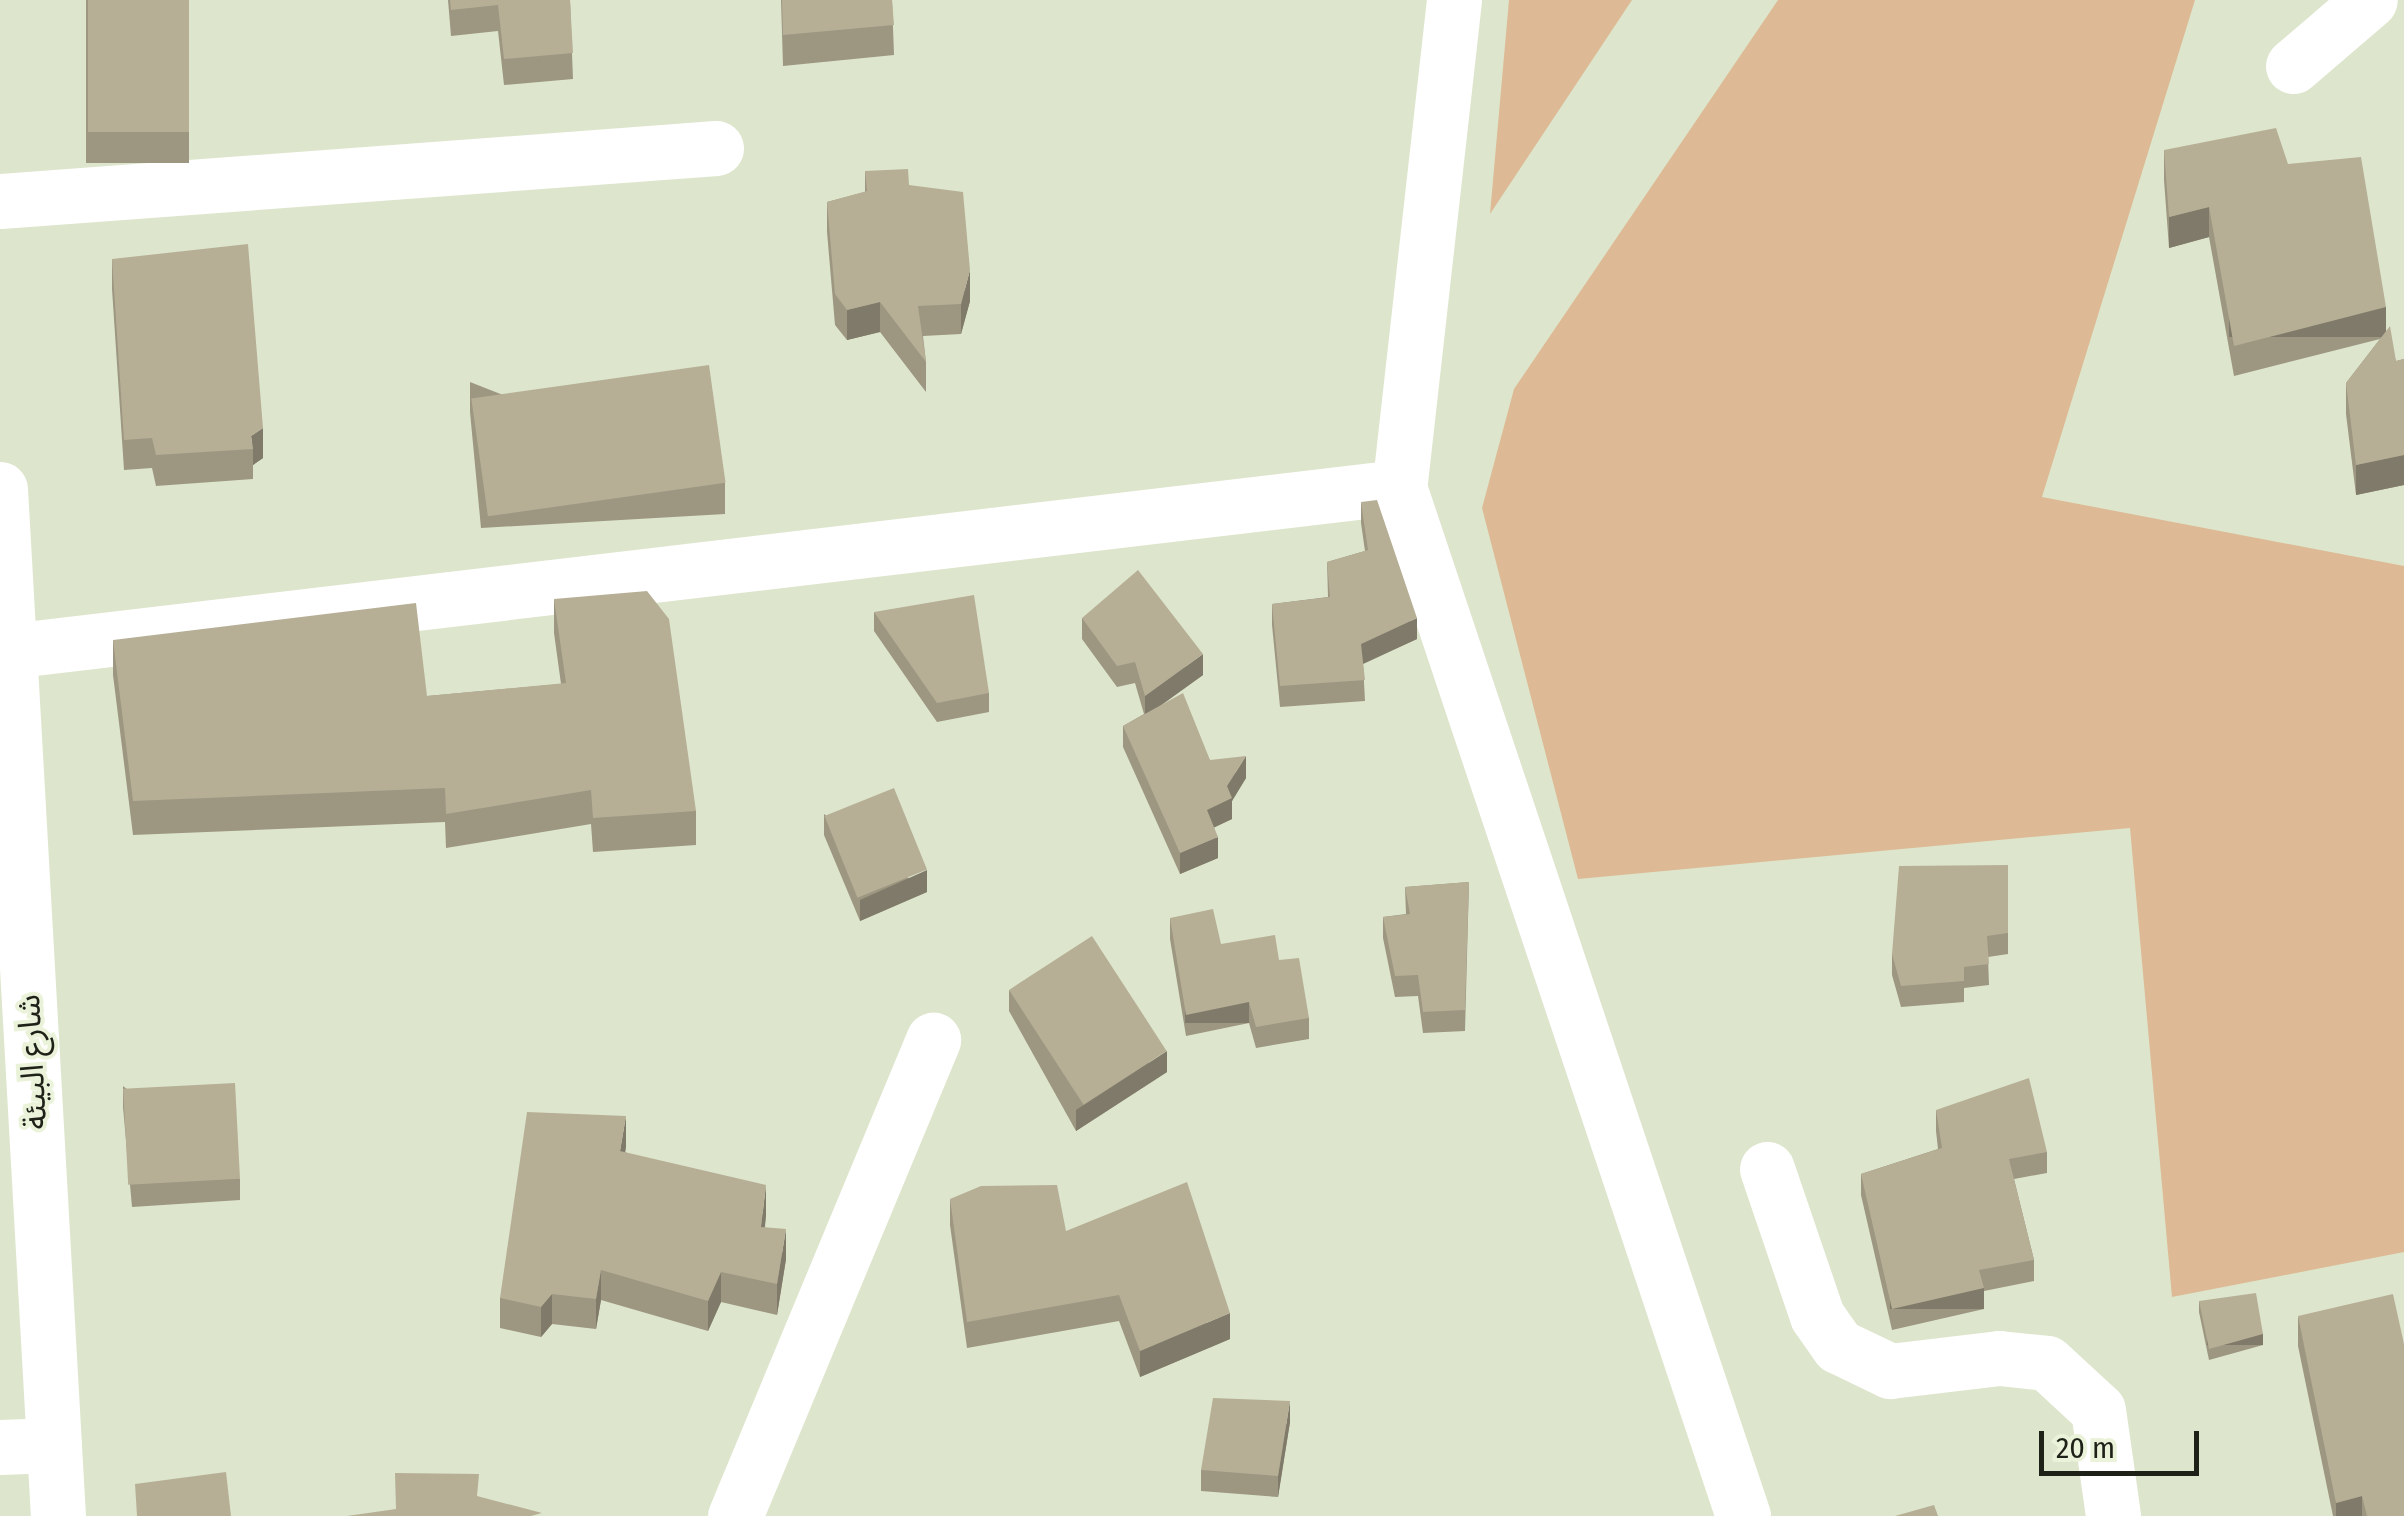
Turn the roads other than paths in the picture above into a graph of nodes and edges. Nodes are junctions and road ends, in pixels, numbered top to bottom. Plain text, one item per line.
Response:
1 (1454, 0) edge
2 (2370, 0) edge
3 (2293, 66) dead end
4 (716, 148) dead end
5 (0, 202) edge
6 (1399, 487) junction
7 (0, 489) edge
8 (9, 650) junction
9 (933, 1040) dead end
10 (1767, 1170) dead end
11 (19, 1171) edge
12 (54, 1445) junction
13 (0, 1447) edge
14 (58, 1516) edge
15 (735, 1516) edge
16 (1743, 1516) edge
17 (2113, 1516) edge

1 - 6 street
2 - 3 street
4 - 5 street
6 - 8 street
6 - 16 street
7 - 8 street, شارع البيئة
8 - 11 street, شارع البيئة
9 - 15 street
10 - 17 street
11 - 12 street, شارع البيئة
12 - 13 street
12 - 14 street, شارع البيئة

